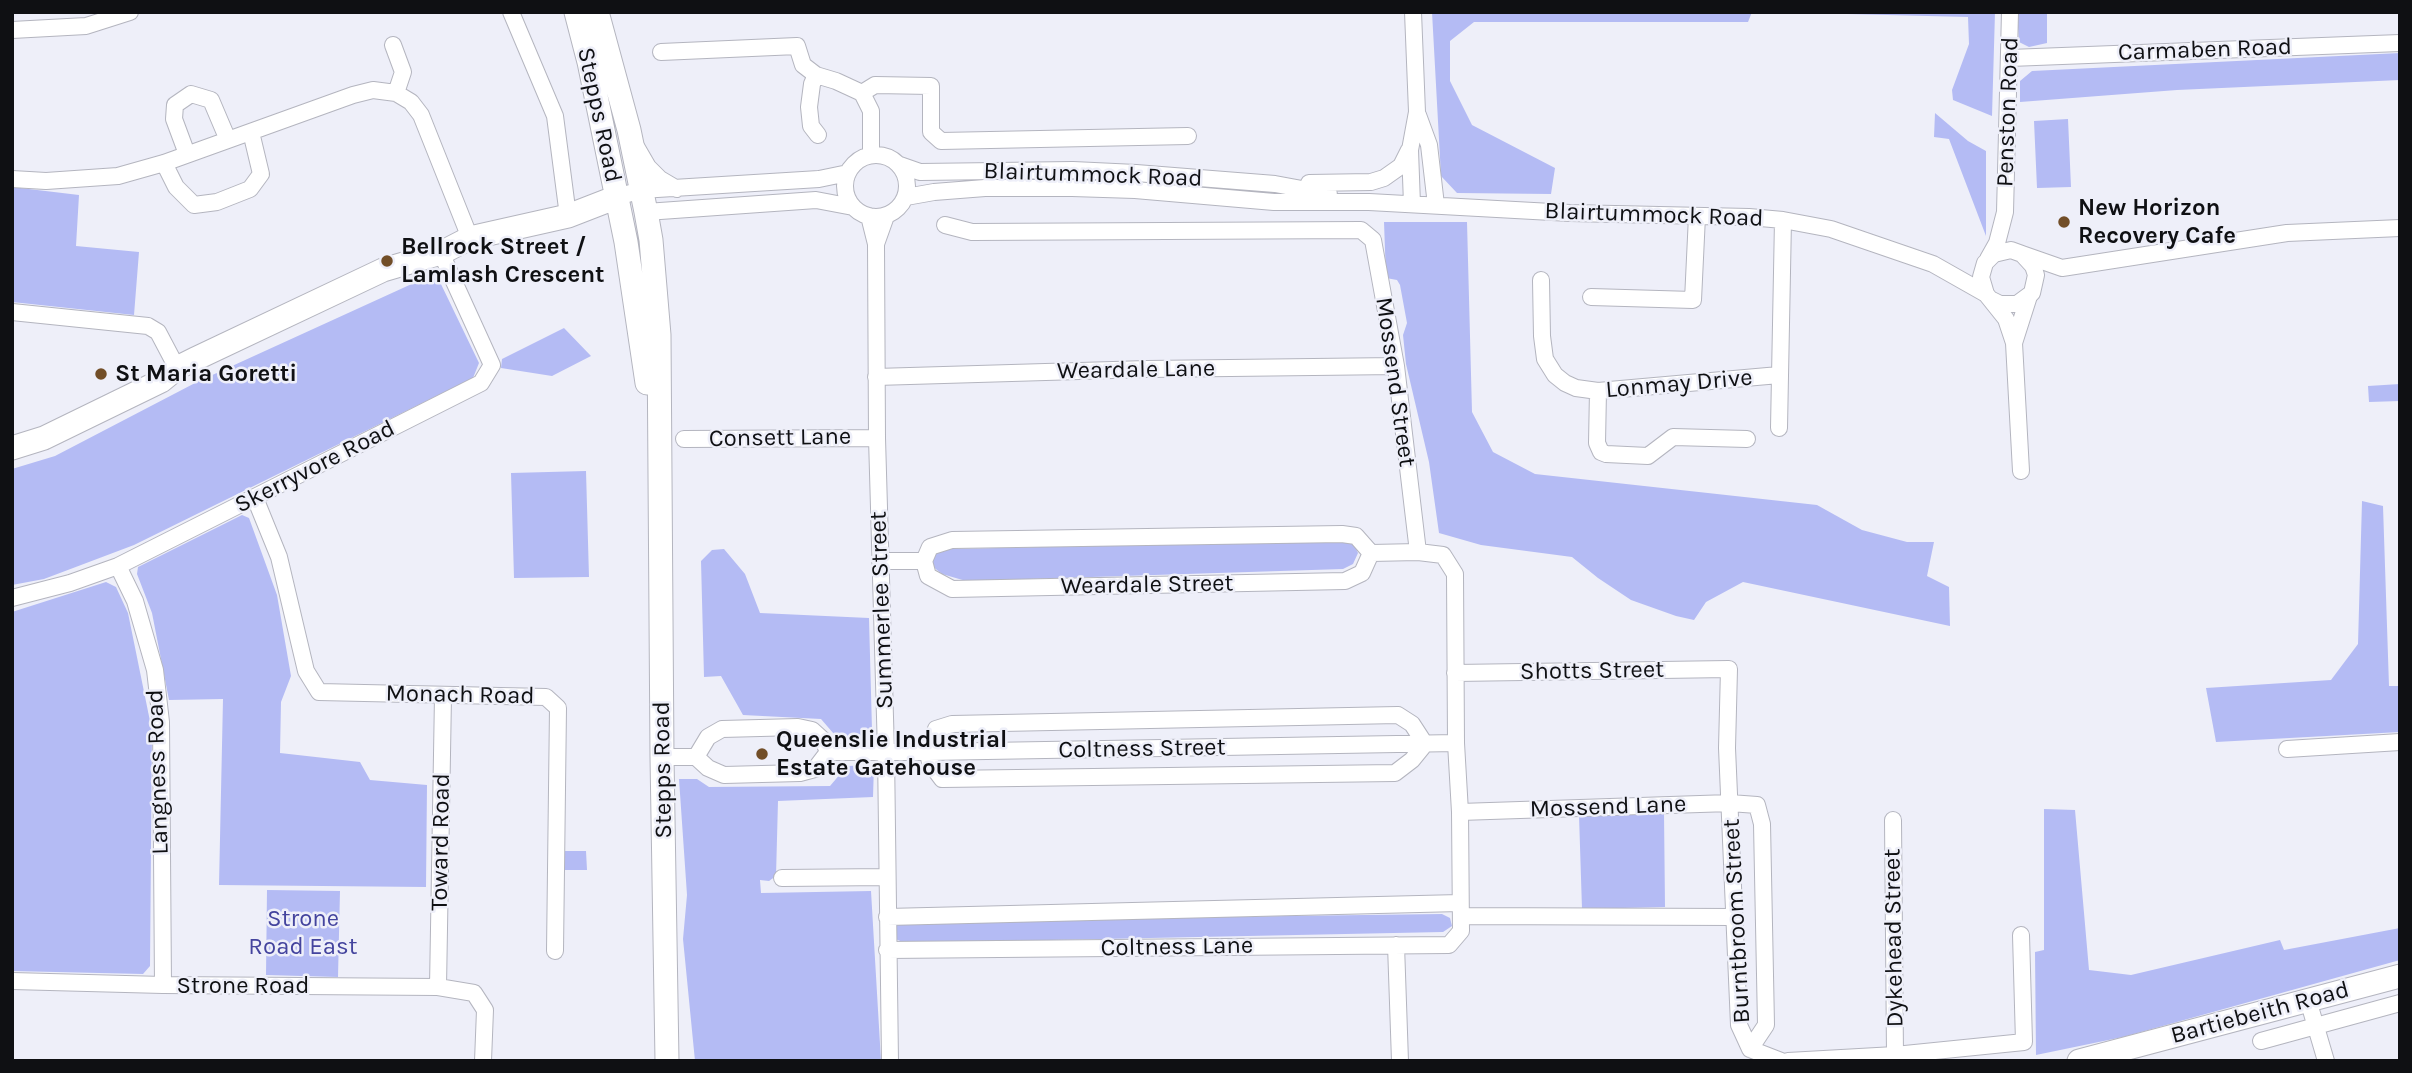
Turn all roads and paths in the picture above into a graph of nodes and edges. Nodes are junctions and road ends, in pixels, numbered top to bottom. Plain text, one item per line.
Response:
1 (130, 12) edge
2 (510, 12) edge
3 (576, 12) edge
4 (597, 12) edge
5 (1413, 12) edge
6 (2010, 12) edge
7 (12, 30) edge
8 (2400, 43) edge
9 (393, 45) dead end
10 (661, 52) dead end
11 (2010, 58) junction
12 (816, 75) junction
13 (396, 93) junction
14 (862, 93) junction
15 (1417, 112) junction
16 (629, 130) junction
17 (251, 132) junction
18 (818, 135) dead end
19 (1188, 136) dead end
20 (228, 140) junction
21 (1410, 150) junction
22 (187, 154) junction
23 (871, 155) junction
24 (164, 163) junction
25 (900, 165) junction
26 (848, 173) junction
27 (12, 178) edge
28 (1275, 184) junction
29 (677, 189) junction
30 (906, 197) junction
31 (643, 201) junction
32 (1369, 202) junction
33 (1412, 204) junction
34 (1436, 205) junction
35 (853, 207) junction
36 (619, 208) junction
37 (2004, 212) junction
38 (568, 216) junction
39 (869, 216) junction
40 (886, 216) junction
41 (1697, 216) junction
42 (1783, 220) junction
43 (945, 225) dead end
44 (2400, 228) edge
45 (470, 238) junction
46 (876, 244) junction
47 (441, 253) junction
48 (2020, 253) junction
49 (1986, 262) junction
50 (1933, 264) junction
51 (2062, 268) junction
52 (1541, 280) dead end
53 (2031, 294) junction
54 (1591, 297) dead end
55 (1989, 297) junction
56 (12, 312) edge
57 (2014, 343) junction
58 (1396, 366) junction
59 (177, 368) junction
60 (1779, 375) junction
61 (876, 377) junction
62 (1598, 391) junction
63 (1779, 428) dead end
64 (877, 438) junction
65 (684, 439) dead end
66 (1747, 439) dead end
67 (12, 448) edge
68 (2021, 471) dead end
69 (660, 480) junction
70 (255, 498) junction
71 (1418, 552) junction
72 (1371, 553) junction
73 (924, 561) junction
74 (880, 562) junction
75 (118, 566) junction
76 (12, 598) edge
77 (1729, 669) joint
78 (1455, 673) junction
79 (443, 696) junction
80 (2400, 742) edge
81 (1456, 743) junction
82 (1425, 744) junction
83 (2287, 749) dead end
84 (828, 752) junction
85 (886, 752) junction
86 (928, 752) junction
87 (662, 757) junction
88 (695, 757) junction
89 (1730, 803) junction
90 (1757, 805) joint
91 (1460, 812) junction
92 (1893, 820) dead end
93 (886, 877) junction
94 (782, 878) dead end
95 (887, 917) junction
96 (1461, 917) junction
97 (1734, 917) junction
98 (2021, 935) dead end
99 (1396, 945) junction
100 (887, 950) junction
101 (555, 951) dead end
102 (2400, 976) edge
103 (12, 981) edge
104 (163, 985) junction
105 (438, 987) junction
106 (2308, 1000) junction
107 (2400, 1003) edge
108 (2316, 1026) junction
109 (2261, 1041) dead end
110 (1750, 1049) junction
111 (1895, 1055) junction
112 (483, 1061) edge
113 (667, 1061) edge
114 (890, 1061) edge
115 (1400, 1061) edge
116 (1781, 1061) edge
117 (1788, 1061) edge
118 (2079, 1061) edge
119 (2326, 1061) edge

1 - 7 street
2 - 38 street
3 - 36 main road, Stepps Road
4 - 16 main road, Stepps Road
5 - 15 street
6 - 11 street, Penston Road
8 - 11 street, Carmaben Road
9 - 13 street
10 - 12 street
11 - 37 street, Penston Road
12 - 14 street
12 - 18 street
13 - 17 street
13 - 45 street
14 - 19 street
14 - 23 street
15 - 21 street
15 - 34 street
16 - 29 street
16 - 31 main road, Stepps Road
17 - 20 street
17 - 24 street
20 - 22 street
20 - 22 street
21 - 28 street
21 - 33 street
22 - 24 street
23 - 25 street
23 - 26 street
24 - 27 street
25 - 28 street, Blairtummock Road
25 - 30 street
26 - 29 street
26 - 35 street
28 - 32 street, Blairtummock Road
29 - 31 street
30 - 32 street, Blairtummock Road
30 - 40 street
31 - 35 street
31 - 36 main road, Stepps Road
31 - 69 main road, Stepps Road
32 - 33 street, Blairtummock Road
33 - 34 street, Blairtummock Road
34 - 41 street, Blairtummock Road
35 - 39 street
36 - 38 main road
36 - 69 main road, Stepps Road
37 - 48 street
37 - 49 street
38 - 45 main road
39 - 40 street
39 - 46 street
40 - 46 street
41 - 42 street, Blairtummock Road
41 - 54 street
42 - 50 street, Blairtummock Road
42 - 60 street
43 - 58 street, Mossend Street
44 - 51 street
45 - 47 main road
46 - 61 street, Summerlee Street
47 - 59 main road
47 - 70 street, Skerryvore Road
48 - 49 street
48 - 51 street
48 - 53 street
49 - 50 street, Blairtummock Road
49 - 55 street
50 - 55 street, Blairtummock Road
51 - 53 street
52 - 62 street, Lonmay Drive
53 - 55 street
53 - 57 street
55 - 57 street
56 - 59 street
57 - 68 street
58 - 61 street, Weardale Lane
58 - 71 street, Mossend Street
59 - 67 main road
60 - 62 street, Lonmay Drive
60 - 63 street
61 - 64 street, Summerlee Street
62 - 66 street
64 - 65 street, Consett Lane
64 - 74 street, Summerlee Street
69 - 87 main road, Stepps Road
70 - 75 street, Skerryvore Road
70 - 79 street, Monach Road
71 - 72 street
71 - 78 street
72 - 73 street, Weardale Street
72 - 73 street, Weardale Street
73 - 74 street
74 - 85 street, Summerlee Street
75 - 76 street, Skerryvore Road
75 - 104 street, Langness Road
77 - 78 street, Shotts Street
77 - 89 street, Burntbroom Street
78 - 81 street
79 - 101 street, Monach Road
79 - 105 street, Toward Road
80 - 83 street
81 - 82 street, Coltness Street
81 - 91 street
82 - 86 street, Coltness Street
82 - 86 street
82 - 86 street
84 - 85 street, Coltness Street
84 - 88 street
84 - 88 street
85 - 86 street, Coltness Street
85 - 93 street, Summerlee Street
87 - 88 street
87 - 113 main road, Stepps Road
89 - 90 street, Mossend Lane
89 - 91 street, Mossend Lane
89 - 97 street, Burntbroom Street
90 - 110 street, Burntbroom Street
91 - 96 street
92 - 111 street, Dykehead Street
93 - 94 street
93 - 95 street, Summerlee Street
95 - 96 street, Coltness Lane
95 - 100 street, Summerlee Street
96 - 97 street, Coltness Lane
96 - 99 street, Coltness Lane
97 - 110 street, Burntbroom Street
98 - 111 street
99 - 100 street, Coltness Lane
99 - 115 street
100 - 114 street, Summerlee Street
102 - 106 main road, Bartiebeith Road
103 - 104 street, Strone Road
104 - 105 street, Strone Road
105 - 112 street, Strone Road
106 - 108 street
106 - 118 main road, Bartiebeith Road
107 - 108 street, Bartiebeith Road
108 - 109 street, Bartiebeith Road
108 - 119 street
110 - 116 street
111 - 117 street

